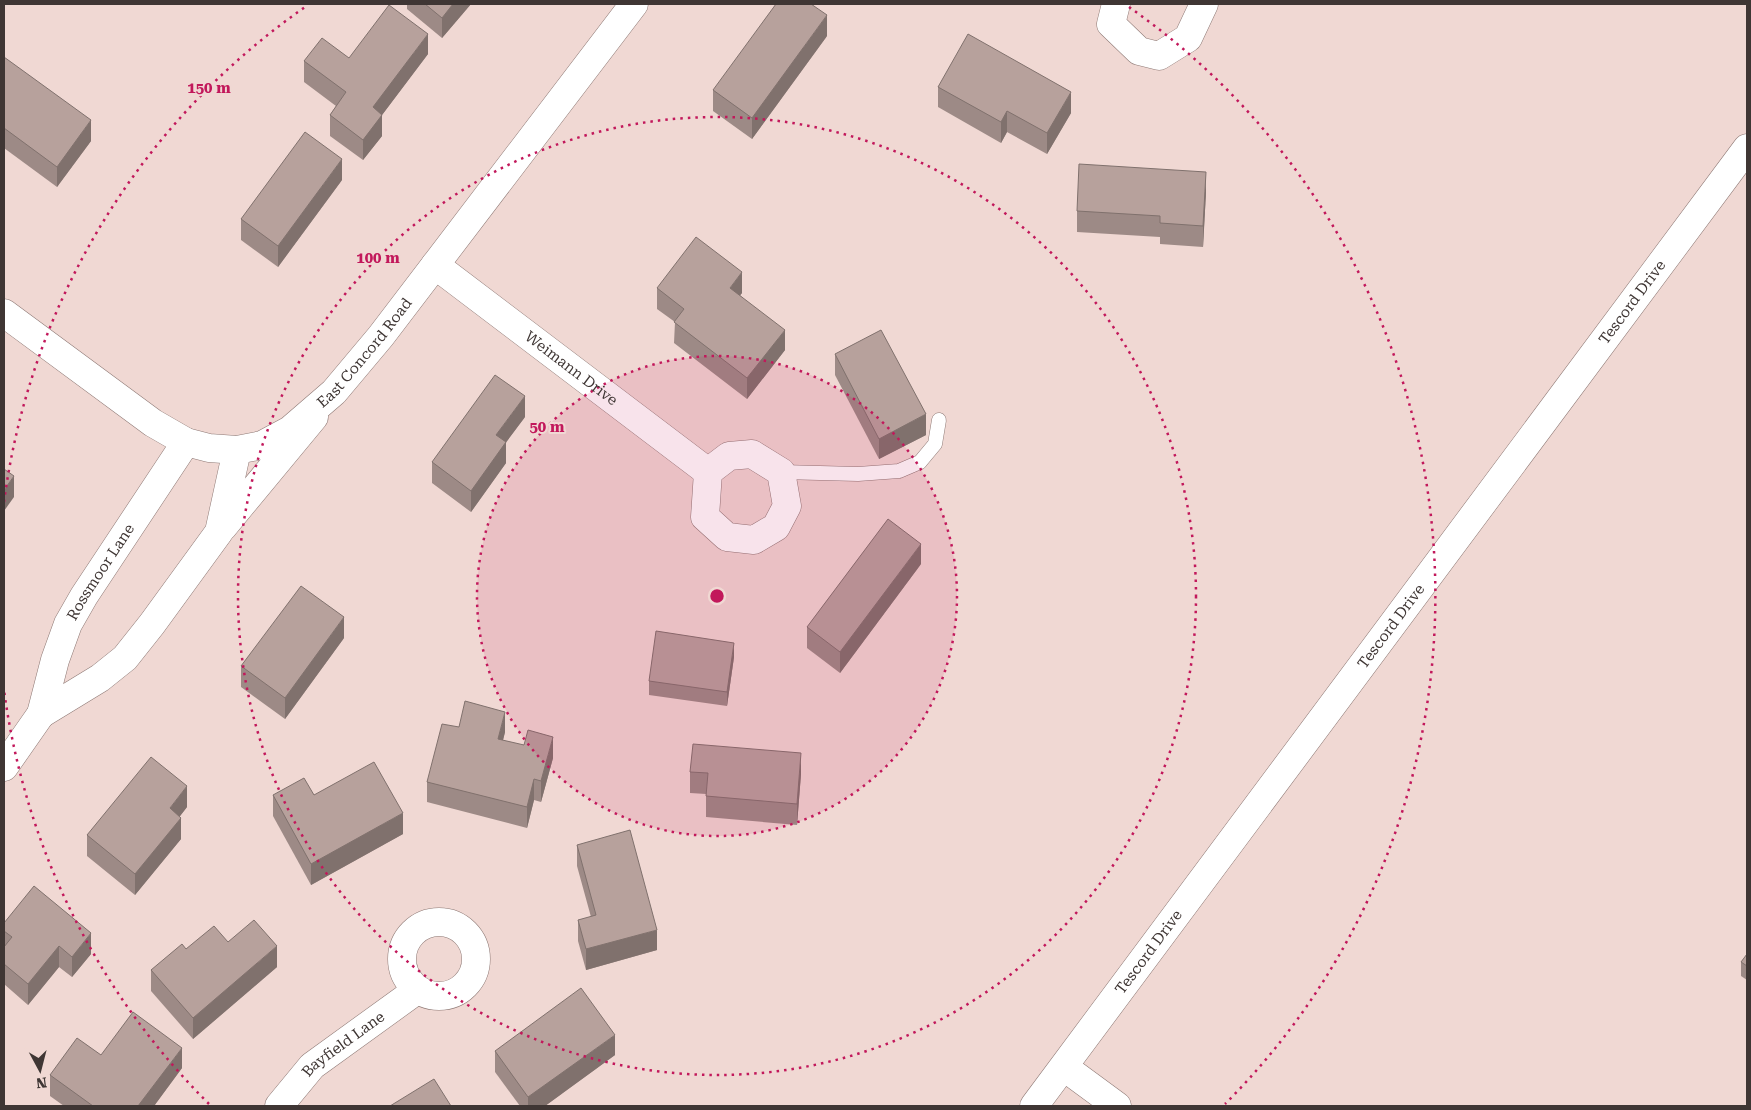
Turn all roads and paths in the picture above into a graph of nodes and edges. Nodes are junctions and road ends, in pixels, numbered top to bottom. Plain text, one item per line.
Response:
1 (634, 4) edge
2 (1116, 4) edge
3 (1204, 4) edge
4 (1747, 148) edge
5 (435, 265) junction
6 (4, 313) edge
7 (334, 392) junction
8 (939, 420) dead end
9 (186, 442) junction
10 (238, 450) junction
11 (708, 472) junction
12 (781, 472) junction
13 (219, 532) junction
14 (41, 714) junction
15 (4, 767) edge
16 (417, 990) dead end
17 (1064, 1067) junction
18 (279, 1106) edge
19 (1034, 1106) edge
20 (1117, 1106) edge

1 - 5 street, East Concord Road
2 - 3 street
4 - 17 street, Tescord Drive
5 - 7 street, East Concord Road
5 - 11 street, Weimann Drive
6 - 9 street, East Concord Road
7 - 10 street, East Concord Road
7 - 13 street, Rossmoor Lane
8 - 12 lane
9 - 10 street, East Concord Road
9 - 14 street, Rossmoor Lane
10 - 13 street, Rossmoor Lane
11 - 12 street
11 - 12 street
13 - 14 street, Rossmoor Lane
14 - 15 street, Rossmoor Lane
16 - 18 street, Bayfield Lane
17 - 19 street, Tescord Drive
17 - 20 street

